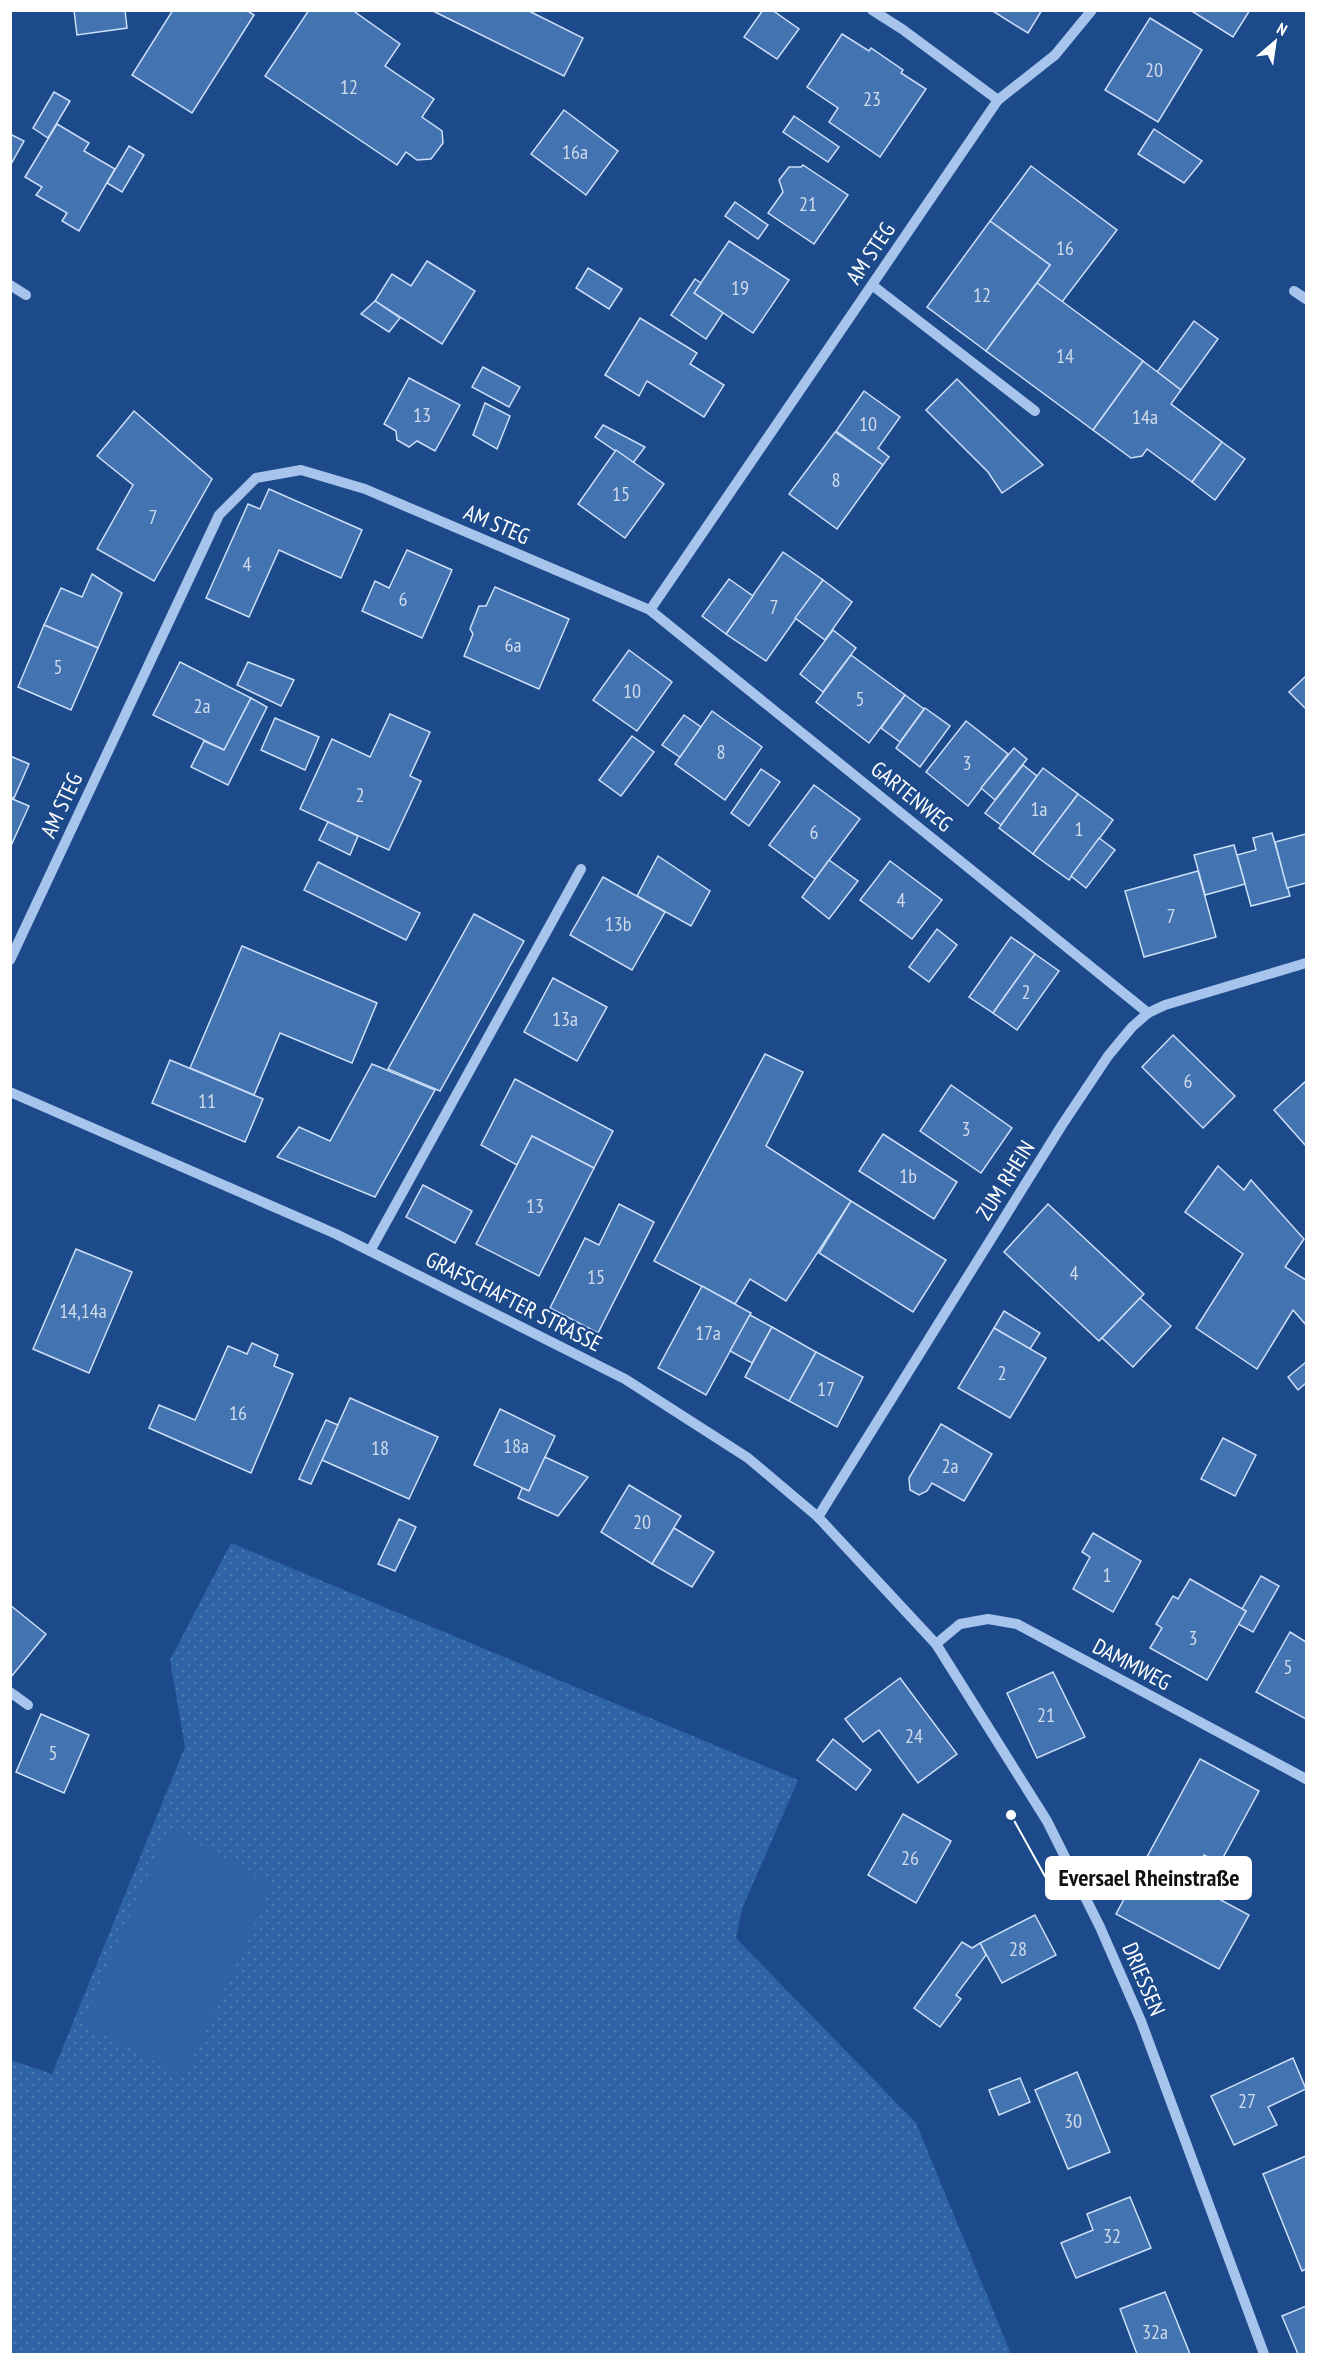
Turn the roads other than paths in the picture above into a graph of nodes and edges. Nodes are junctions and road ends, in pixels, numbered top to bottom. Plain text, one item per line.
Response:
1 (872, 10) edge
2 (1092, 10) edge
3 (998, 100) junction
4 (10, 285) edge
5 (872, 285) junction
6 (1294, 291) dead end
7 (26, 295) dead end
8 (1306, 299) edge
9 (1035, 411) dead end
10 (650, 610) junction
11 (581, 869) dead end
12 (10, 960) edge
13 (1306, 963) edge
14 (1148, 1013) junction
15 (10, 1092) edge
16 (370, 1251) junction
17 (818, 1517) junction
18 (936, 1644) junction
19 (10, 1692) edge
20 (28, 1705) dead end
21 (1306, 1779) edge
22 (1264, 2355) edge

1 - 3 street
2 - 3 street, AM STEG
3 - 5 street, AM STEG
4 - 7 street
5 - 9 street
5 - 10 street, AM STEG
6 - 8 street
10 - 12 street, AM STEG
10 - 14 street, GARTENWEG
11 - 16 street
13 - 14 street, ZUM RHEIN
14 - 17 street, ZUM RHEIN
15 - 16 street, GRAFSCHAFTER STRASSE
16 - 17 street, GRAFSCHAFTER STRASSE
17 - 18 street, GRAFSCHAFTER STRASSE
18 - 21 street, DAMMWEG
18 - 22 street, DRIESSEN
19 - 20 street

